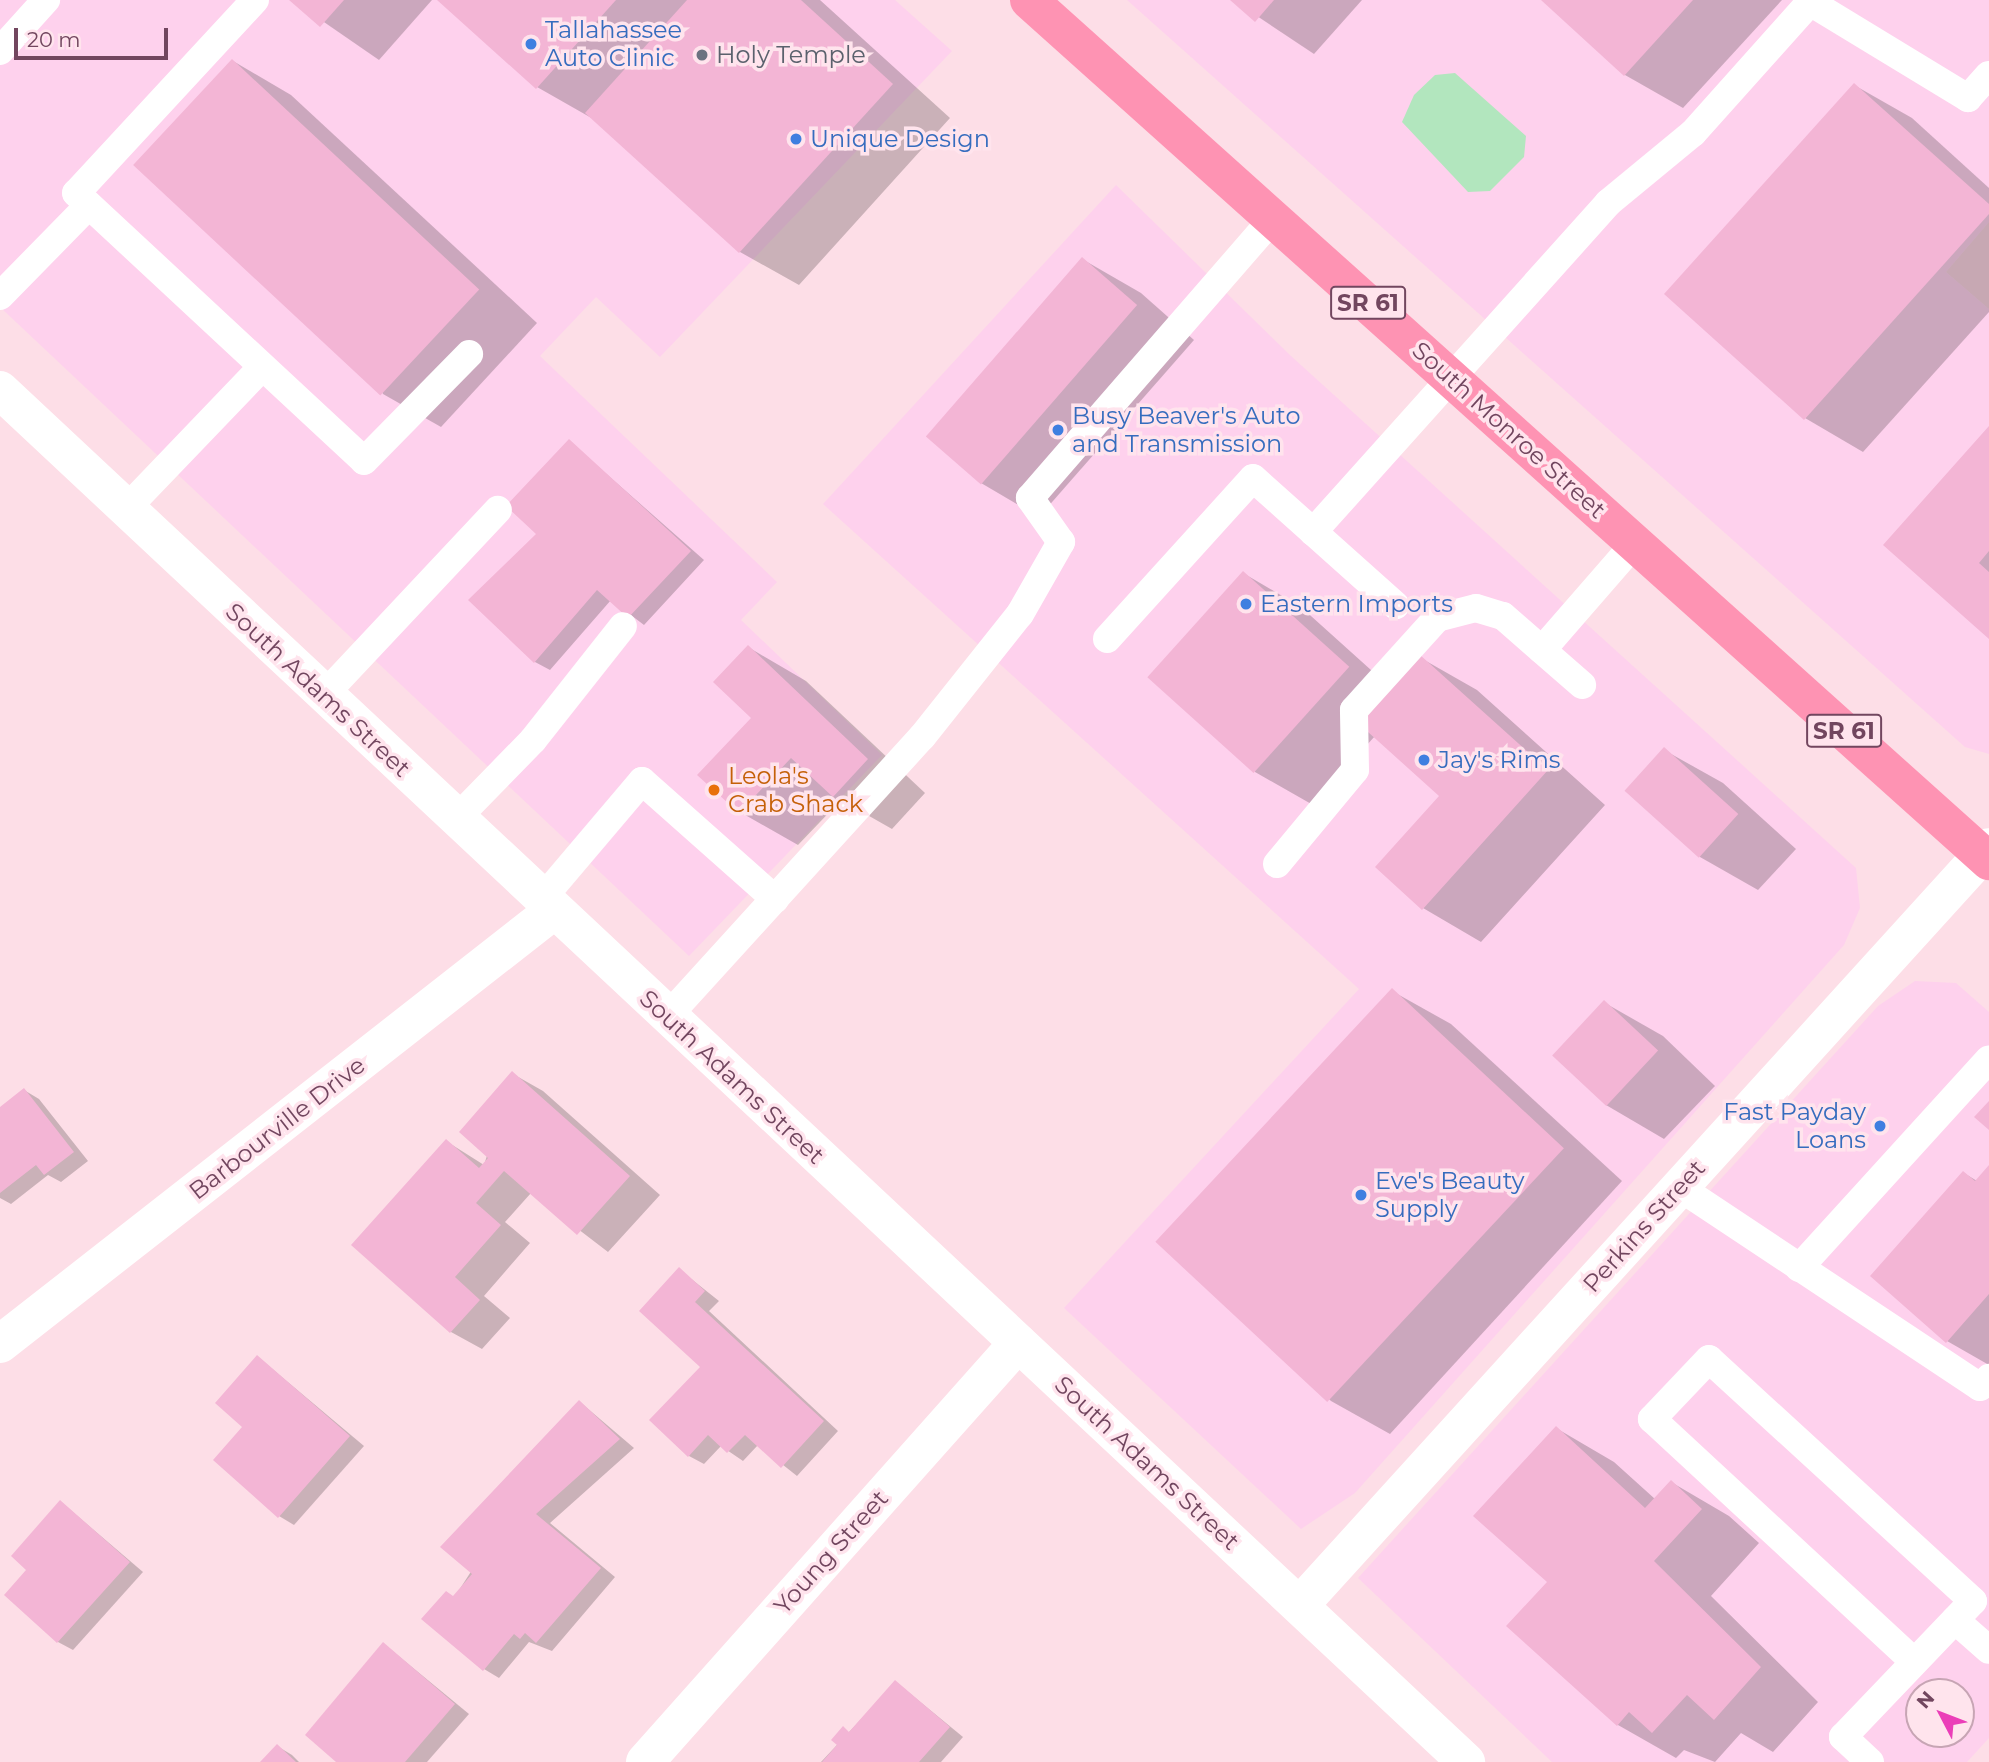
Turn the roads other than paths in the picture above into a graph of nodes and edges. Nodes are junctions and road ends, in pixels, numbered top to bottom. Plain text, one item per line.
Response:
1 (46, 0) edge
2 (255, 0) edge
3 (1029, 0) edge
4 (1811, 1) edge
5 (0, 51) edge
6 (1989, 75) edge
7 (89, 205) junction
8 (1273, 218) junction
9 (0, 296) edge
10 (469, 354) dead end
11 (262, 367) junction
12 (1452, 380) junction
13 (0, 390) edge
14 (126, 509) junction
15 (498, 510) dead end
16 (1313, 532) junction
17 (1635, 543) junction
18 (1395, 605) dead end
19 (623, 626) dead end
20 (1107, 639) dead end
21 (1542, 650) junction
22 (1582, 685) dead end
23 (324, 695) junction
24 (456, 820) junction
25 (1987, 854) edge
26 (1277, 864) dead end
27 (775, 899) junction
28 (547, 905) junction
29 (667, 1017) junction
30 (1989, 1059) edge
31 (1679, 1187) junction
32 (1799, 1268) junction
33 (1018, 1343) junction
34 (0, 1344) edge
35 (1989, 1378) edge
36 (1300, 1605) junction
37 (1955, 1620) junction
38 (1989, 1650) edge
39 (1914, 1662) junction
40 (645, 1762) edge
41 (1466, 1762) edge
42 (1870, 1762) edge

1 - 5 lane
2 - 7 lane
3 - 8 main road, South Monroe Street / SR 61
4 - 6 lane
4 - 12 lane
7 - 9 lane
7 - 11 lane
8 - 12 main road, South Monroe Street / SR 61
8 - 27 lane
10 - 11 lane
11 - 14 lane
12 - 16 lane
12 - 17 main road, South Monroe Street / SR 61
13 - 14 street, South Adams Street
14 - 23 street, South Adams Street
15 - 23 lane
16 - 18 lane
16 - 20 lane
17 - 21 lane
17 - 25 main road, South Monroe Street / SR 61
19 - 24 lane
21 - 22 lane
21 - 26 lane
23 - 24 street, South Adams Street
24 - 28 street, South Adams Street
25 - 31 street, Perkins Street
27 - 28 lane
27 - 29 lane
28 - 29 street, South Adams Street
28 - 34 street, Barbourville Drive
29 - 33 street, South Adams Street
30 - 32 lane
31 - 32 lane
31 - 36 street, Perkins Street
32 - 35 lane
33 - 36 street, South Adams Street
33 - 40 street, Young Street
36 - 41 street, South Adams Street
37 - 38 lane
37 - 39 lane
37 - 39 lane
39 - 42 lane

